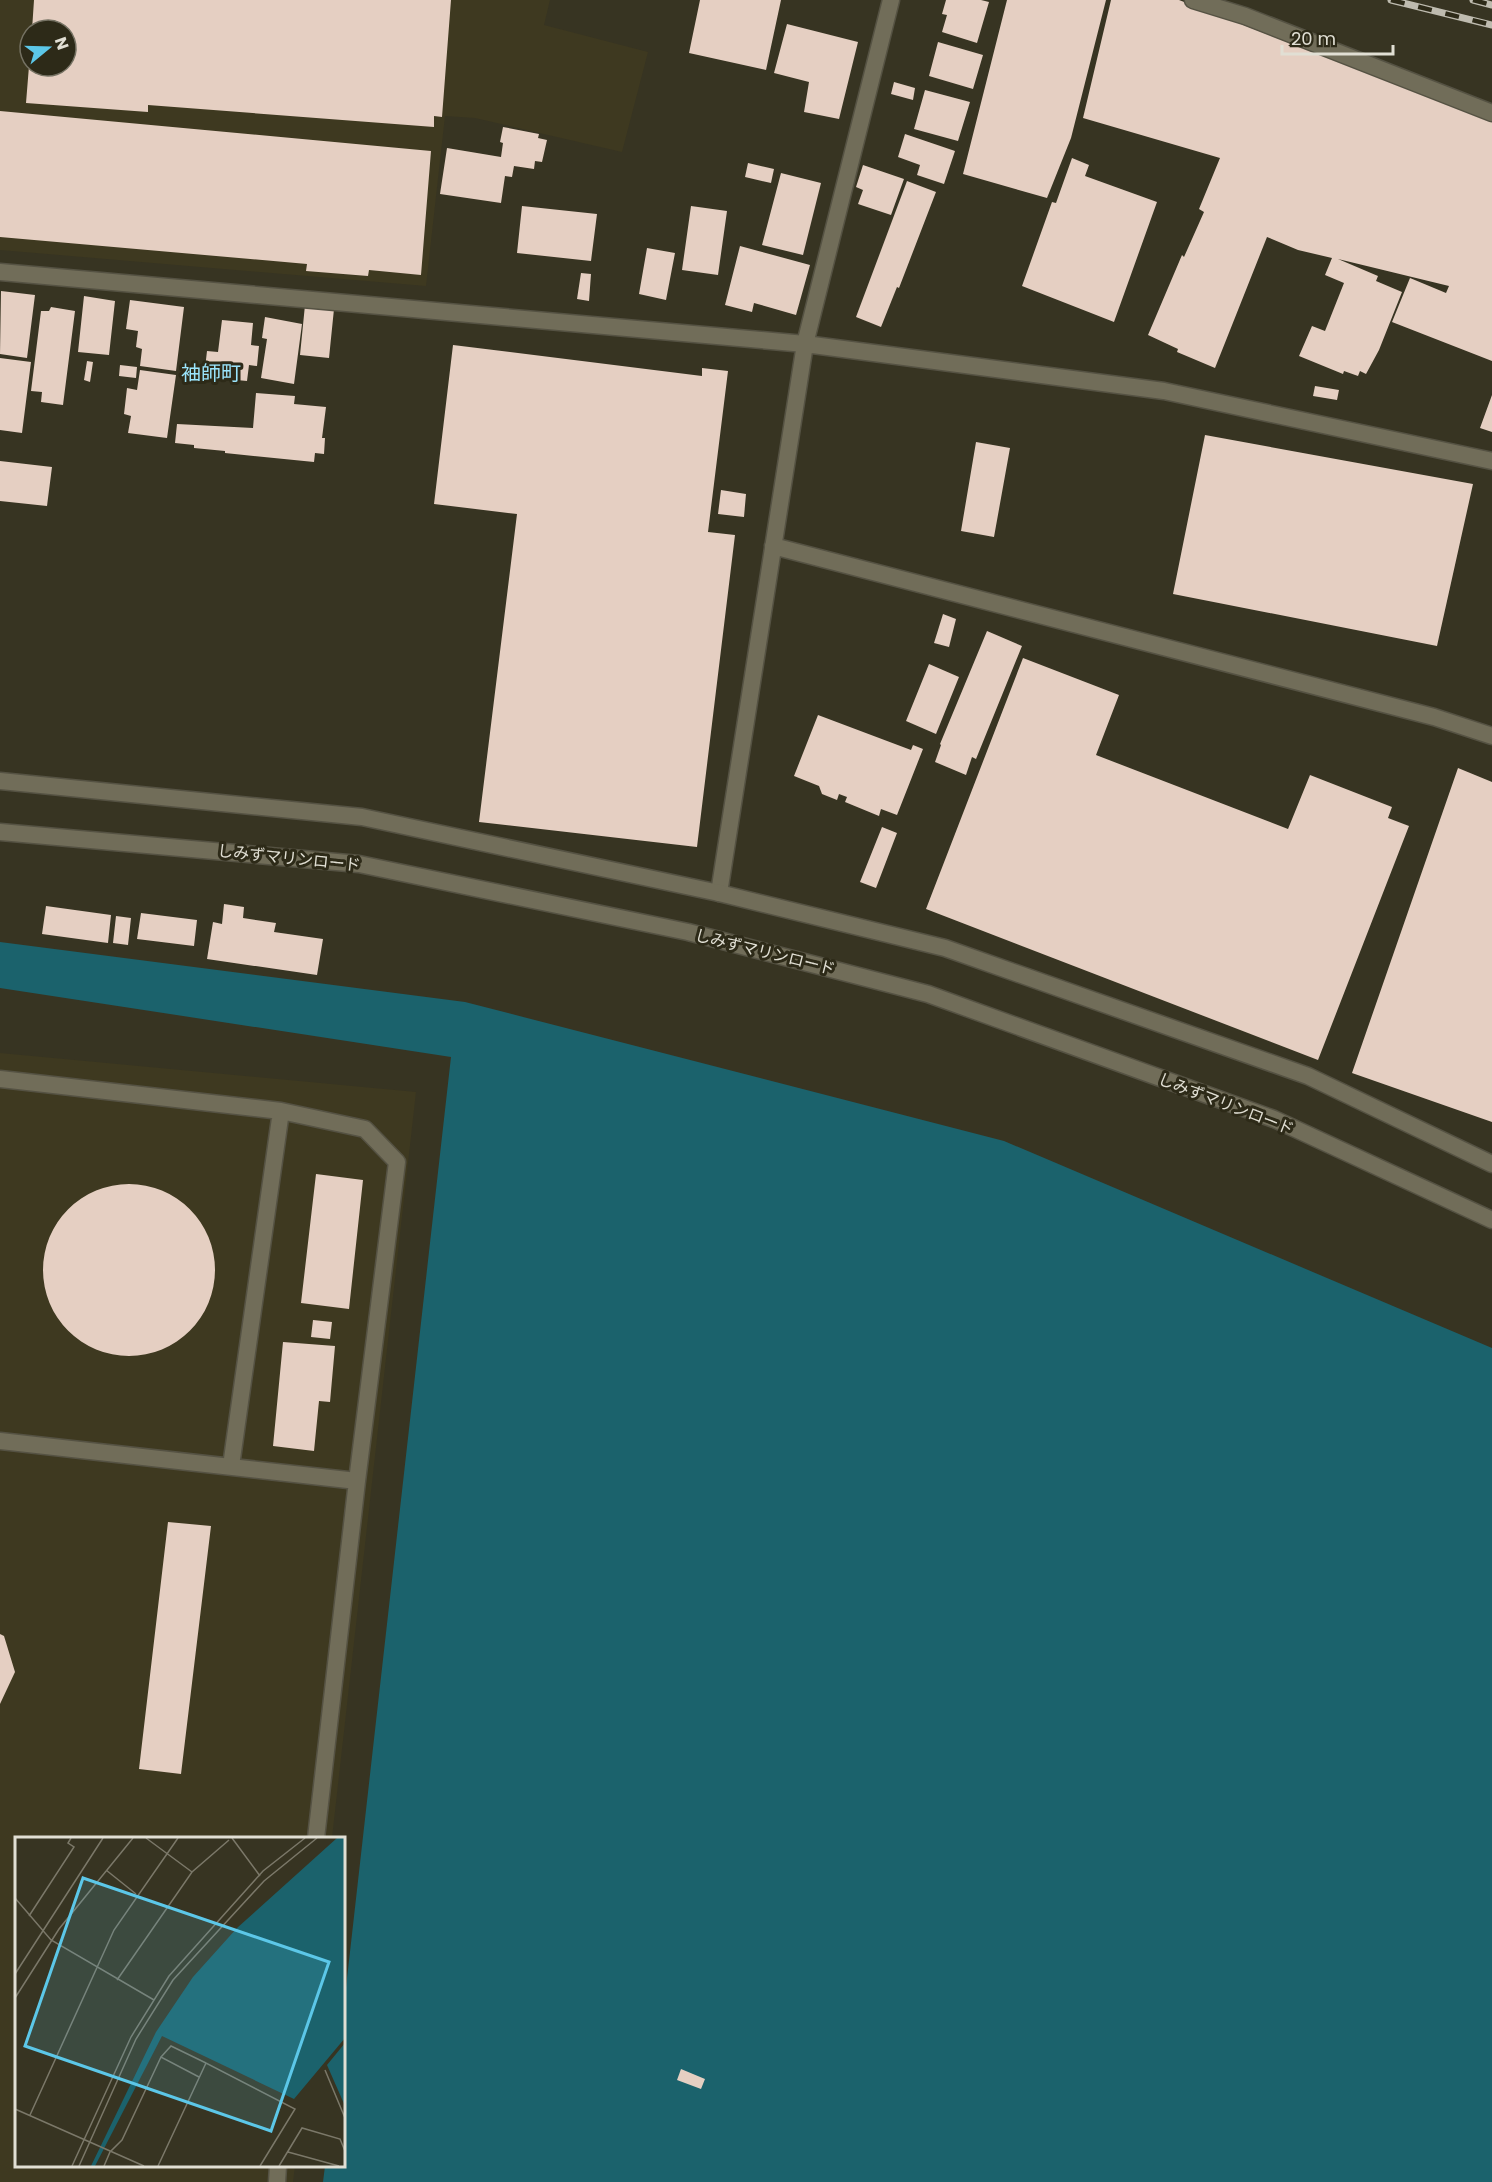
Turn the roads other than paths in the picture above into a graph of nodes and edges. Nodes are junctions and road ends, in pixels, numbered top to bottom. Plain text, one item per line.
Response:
1 (891, 0) edge
2 (1193, 0) edge
3 (1492, 113) edge
4 (0, 272) edge
5 (805, 344) junction
6 (1492, 461) edge
7 (773, 546) junction
8 (1492, 736) edge
9 (0, 781) edge
10 (0, 832) edge
11 (719, 892) junction
12 (0, 1079) edge
13 (281, 1111) junction
14 (1492, 1164) edge
15 (1492, 1220) edge
16 (0, 1441) edge
17 (231, 1466) junction
18 (357, 1481) junction
19 (316, 1837) edge
20 (279, 2167) edge
21 (277, 2182) edge

1 - 5 street
2 - 3 street
4 - 5 street
5 - 6 street
5 - 7 street
7 - 8 street
7 - 11 street
9 - 11 street
10 - 15 street, しみずマリンロード
11 - 14 street
12 - 13 street
13 - 17 street
13 - 18 street
16 - 17 street
17 - 18 street
18 - 19 street
20 - 21 street

